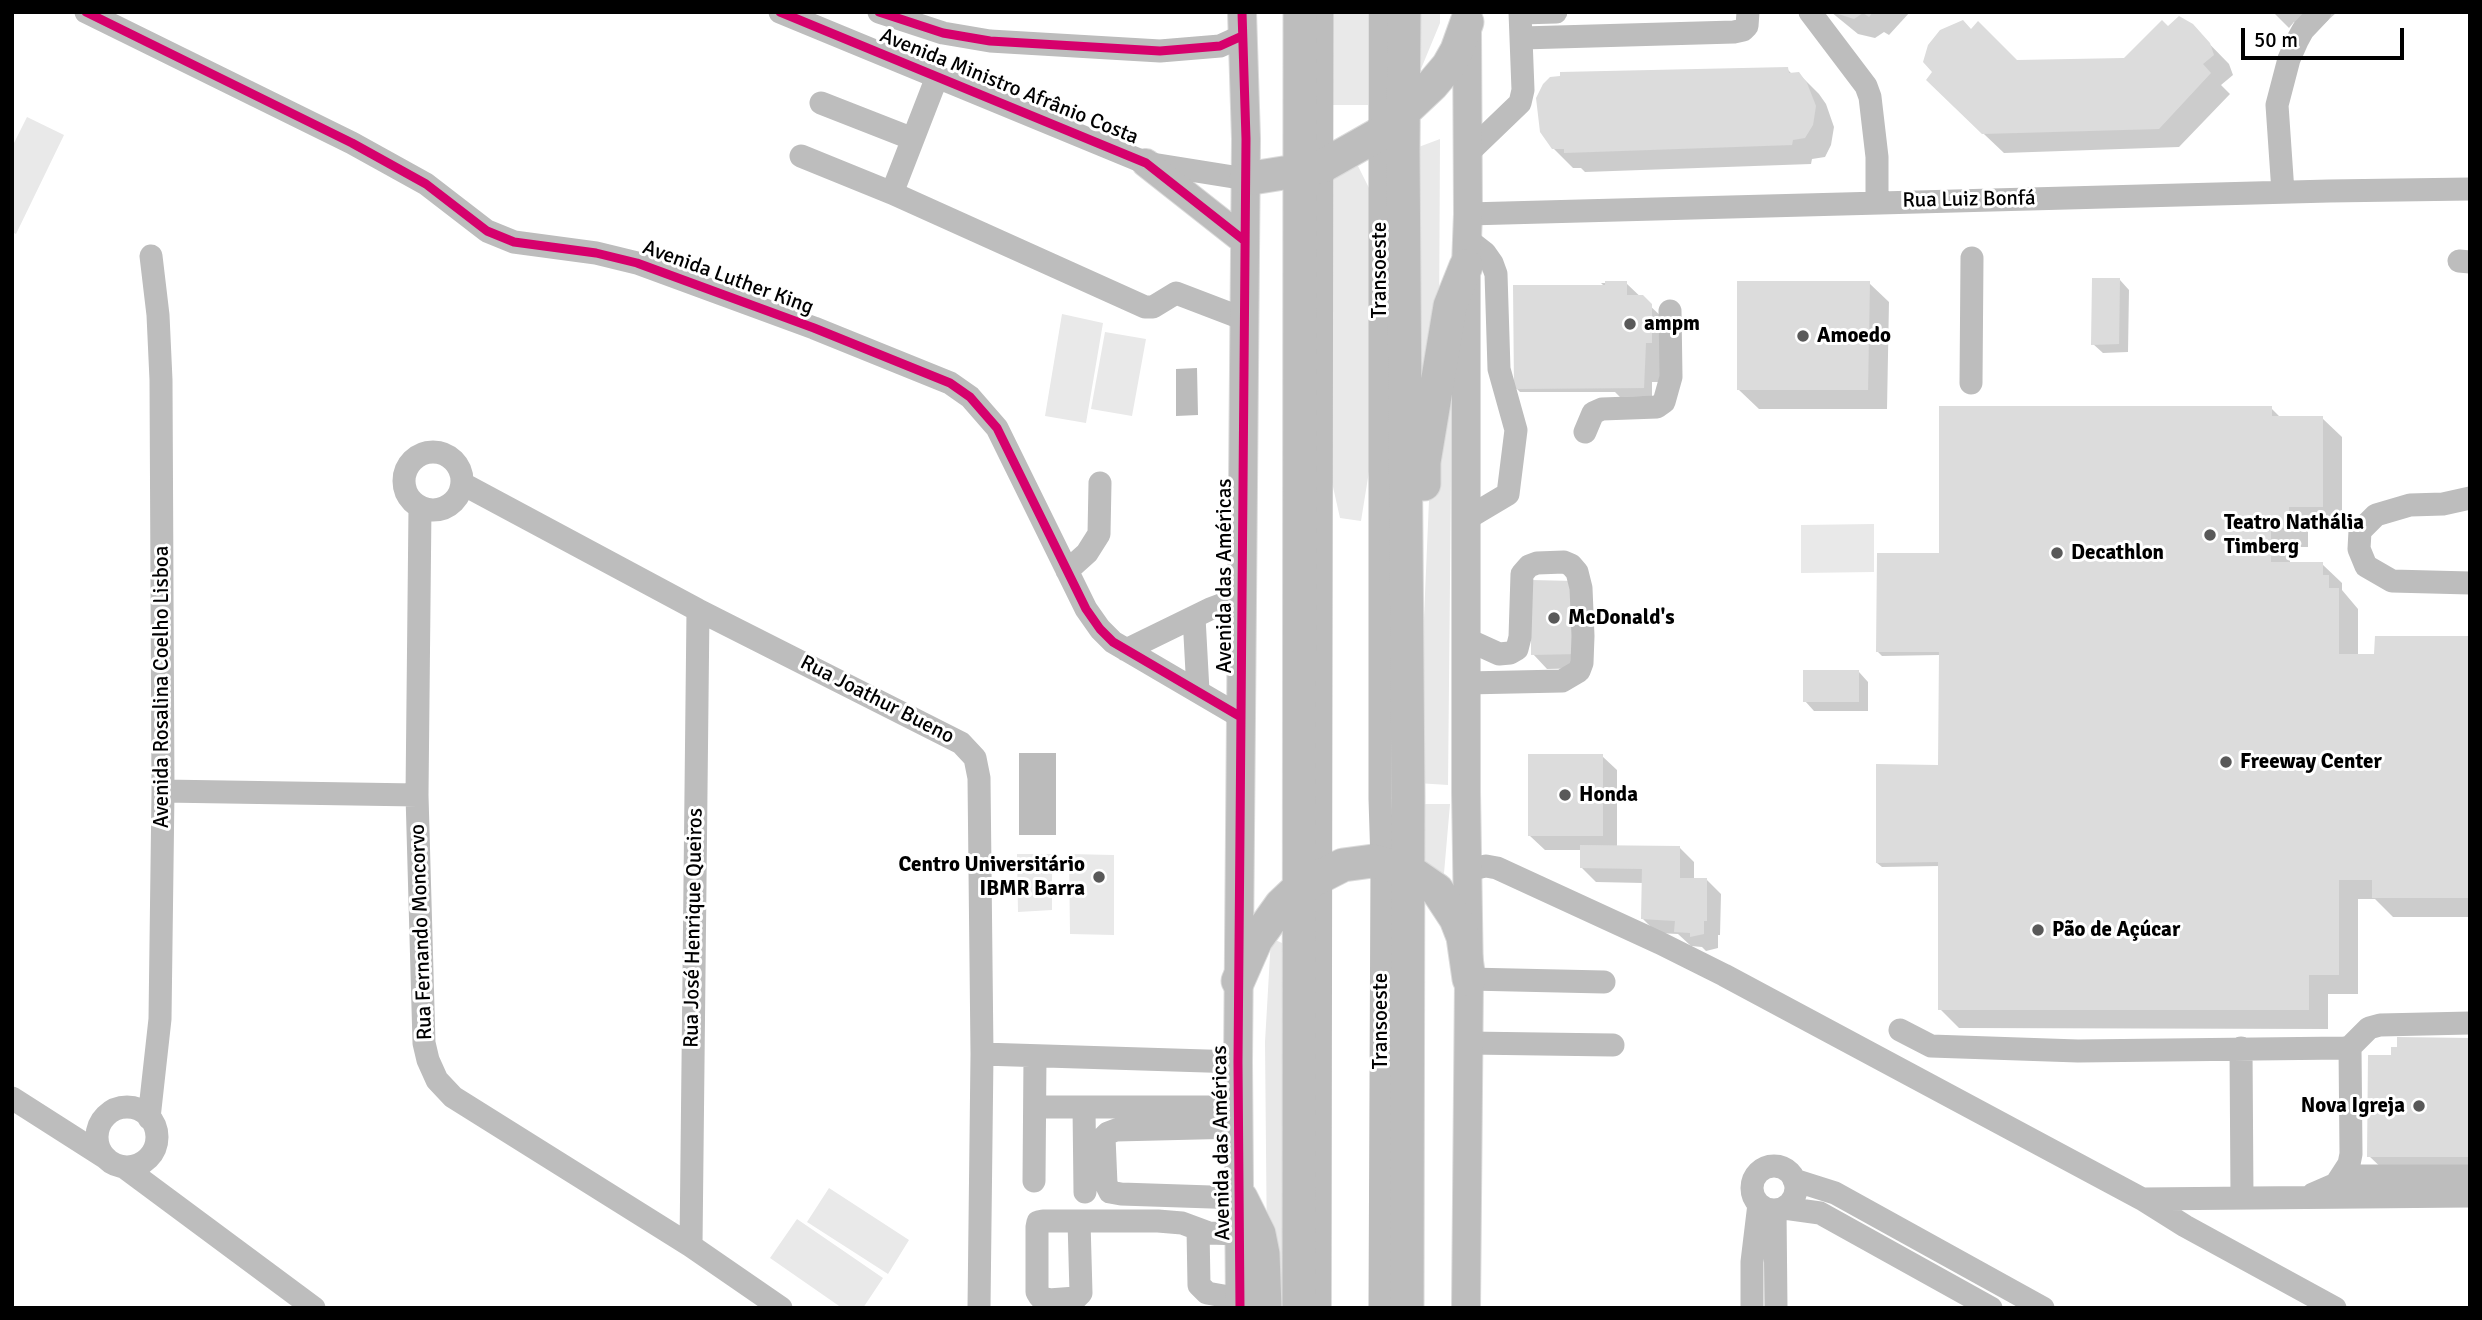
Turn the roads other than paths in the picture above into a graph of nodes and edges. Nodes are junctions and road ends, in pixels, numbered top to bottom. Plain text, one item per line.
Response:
1 (86, 12) edge
2 (780, 12) edge
3 (879, 12) edge
4 (1300, 12) edge
5 (1322, 12) edge
6 (1380, 12) edge
7 (1404, 12) edge
8 (1556, 12) edge
9 (1748, 12) edge
10 (1810, 12) edge
11 (2320, 12) edge
12 (1520, 13) edge
13 (1467, 17) edge
14 (1242, 24) edge
15 (1522, 38) junction
16 (937, 77) junction
17 (821, 103) dead end
18 (1392, 122) junction
19 (913, 139) junction
20 (1468, 153) junction
21 (801, 156) dead end
22 (1146, 163) junction
23 (1311, 169) junction
24 (1246, 179) junction
25 (2470, 189) edge
26 (2283, 192) junction
27 (892, 193) junction
28 (1877, 203) junction
29 (1467, 240) junction
30 (1245, 241) junction
31 (151, 256) dead end
32 (1972, 258) dead end
33 (1670, 311) dead end
34 (1244, 320) junction
35 (1970, 383) dead end
36 (1585, 432) dead end
37 (1100, 483) dead end
38 (463, 484) junction
39 (2470, 498) edge
40 (420, 507) junction
41 (1466, 519) junction
42 (1068, 570) junction
43 (2470, 583) edge
44 (1406, 592) junction
45 (1242, 597) junction
46 (698, 610) junction
47 (1194, 617) junction
48 (1466, 639) junction
49 (1126, 650) junction
50 (1466, 683) junction
51 (1198, 691) junction
52 (1241, 717) junction
53 (163, 791) junction
54 (417, 795) junction
55 (1395, 866) junction
56 (1466, 870) junction
57 (1310, 881) junction
58 (1469, 979) junction
59 (1238, 981) junction
60 (1604, 982) dead end
61 (2470, 1023) edge
62 (1900, 1030) dead end
63 (1469, 1043) junction
64 (1613, 1045) dead end
65 (2350, 1047) junction
66 (2241, 1048) junction
67 (982, 1054) junction
68 (1035, 1056) junction
69 (1238, 1062) junction
70 (12, 1098) edge
71 (1035, 1107) junction
72 (1084, 1107) junction
73 (1239, 1117) junction
74 (149, 1118) junction
75 (115, 1163) junction
76 (2343, 1176) junction
77 (2470, 1177) edge
78 (1794, 1180) junction
79 (1034, 1181) dead end
80 (1085, 1192) dead end
81 (2306, 1196) junction
82 (2470, 1196) edge
83 (2242, 1197) junction
84 (1241, 1198) junction
85 (2142, 1199) junction
86 (1773, 1207) junction
87 (1079, 1221) dead end
88 (1198, 1229) junction
89 (1240, 1234) junction
90 (691, 1246) junction
91 (1249, 1305) edge
92 (314, 1308) edge
93 (781, 1308) edge
94 (979, 1308) edge
95 (1299, 1308) edge
96 (1320, 1308) edge
97 (1380, 1308) edge
98 (1407, 1308) edge
99 (1466, 1308) edge
100 (1752, 1308) edge
101 (1776, 1308) edge
102 (1991, 1308) edge
103 (2043, 1308) edge
104 (2334, 1308) edge

1 - 42 street, Avenida Luther King
2 - 16 street, Avenida Ministro Afrânio Costa
3 - 14 street, Avenida Ministro Afrânio Costa
4 - 23 highway
5 - 23 street
6 - 18 street, Transoeste
7 - 18 highway
8 - 12 street
9 - 15 street
10 - 28 street
11 - 26 street
12 - 15 street
13 - 18 highway
13 - 20 main road
14 - 24 main road, Avenida das Américas
15 - 20 street
16 - 19 street
16 - 22 street, Avenida Ministro Afrânio Costa
17 - 19 street
18 - 23 highway
18 - 44 highway
18 - 55 street, Transoeste
19 - 27 street
20 - 29 main road
21 - 27 street
22 - 24 street, Avenida Ministro Afrânio Costa
22 - 30 main road
23 - 24 highway
23 - 57 highway
23 - 57 street
24 - 30 main road, Avenida das Américas
25 - 26 street, Rua Luiz Bonfá
26 - 28 street, Rua Luiz Bonfá
27 - 34 street
28 - 29 street, Rua Luiz Bonfá
29 - 41 main road
29 - 41 street
29 - 44 highway
30 - 34 main road, Avenida das Américas
31 - 53 street, Avenida Rosalina Coelho Lisboa
32 - 35 street
33 - 36 street
34 - 45 main road, Avenida das Américas
37 - 42 street
38 - 40 street
38 - 40 street
38 - 46 street, Rua Joathur Bueno
39 - 43 street
40 - 54 street, Rua Fernando Moncorvo
41 - 48 main road
42 - 49 street, Avenida Luther King
44 - 55 highway
45 - 47 street
45 - 52 main road, Avenida das Américas
46 - 67 street, Rua Joathur Bueno
46 - 90 street, Rua José Henrique Queiros
47 - 49 street
47 - 51 street
48 - 50 main road
48 - 50 street
49 - 51 street, Avenida Luther King
50 - 56 main road
51 - 52 street, Avenida Luther King
52 - 59 main road, Avenida das Américas
53 - 54 street
53 - 74 street, Avenida Rosalina Coelho Lisboa
54 - 90 street, Rua Fernando Moncorvo
55 - 57 highway
55 - 58 highway
55 - 97 street, Transoeste
55 - 98 highway
56 - 58 main road
56 - 85 street
57 - 59 highway
57 - 95 highway
57 - 96 street
58 - 60 street
58 - 63 main road
59 - 69 main road, Avenida das Américas
61 - 65 street
62 - 66 street
63 - 64 street
63 - 99 main road
65 - 66 street
65 - 76 street
66 - 83 street
67 - 68 street
67 - 94 street, Rua Joathur Bueno
68 - 69 street
68 - 71 street
69 - 73 main road, Avenida das Américas
70 - 75 street
71 - 72 street
71 - 79 street
72 - 73 street
72 - 80 street
73 - 84 main road, Avenida das Américas
73 - 84 street
74 - 75 street
74 - 75 street
75 - 92 street
76 - 77 street
76 - 81 street
78 - 86 street
78 - 86 street
78 - 103 street
81 - 82 street
81 - 83 street
83 - 85 street
84 - 89 main road, Avenida das Américas
84 - 91 highway
85 - 104 street
86 - 100 street
86 - 101 street
86 - 102 street
87 - 88 street
88 - 89 street
88 - 91 street
89 - 91 main road, Avenida das Américas
90 - 93 street, Rua Fernando Moncorvo

